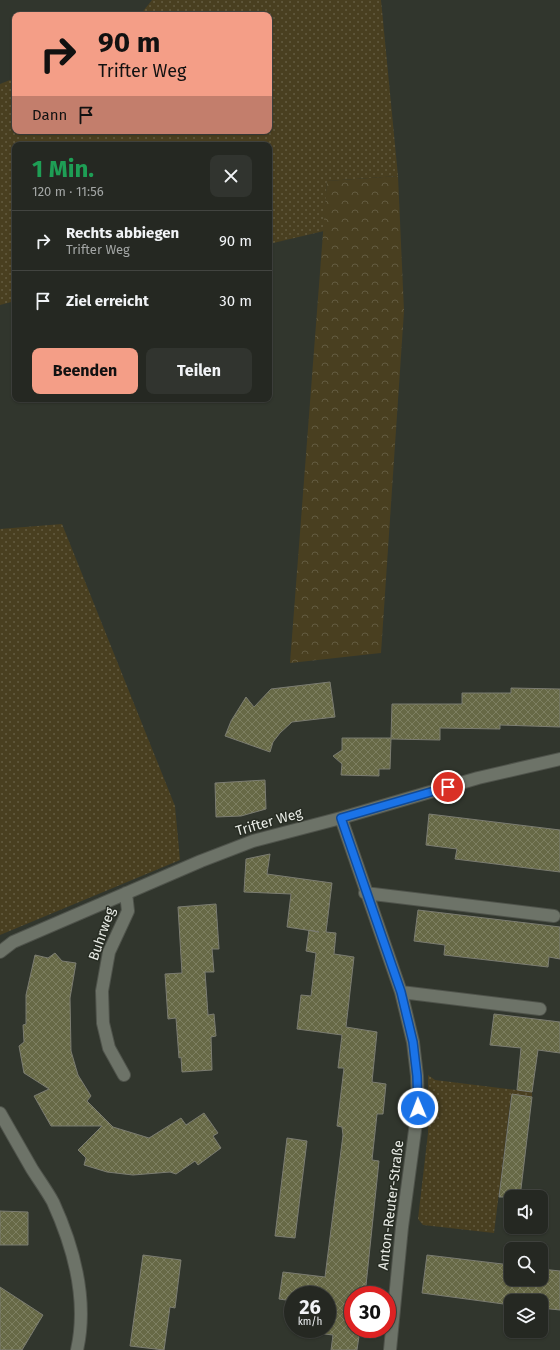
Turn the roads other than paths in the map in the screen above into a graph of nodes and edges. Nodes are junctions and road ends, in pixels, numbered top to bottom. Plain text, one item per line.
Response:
1 (560, 759) edge
2 (341, 818) junction
3 (126, 893) junction
4 (365, 893) junction
5 (554, 916) dead end
6 (0, 952) edge
7 (401, 992) junction
8 (540, 1009) dead end
9 (124, 1075) dead end
10 (0, 1113) edge
11 (77, 1350) edge
12 (390, 1350) edge

1 - 2 street, Trifter Weg
2 - 3 street, Trifter Weg
2 - 4 street, Anton-Reuter-Straße
3 - 6 street, Trifter Weg
3 - 9 street, Buhrweg
4 - 5 street
4 - 7 street, Anton-Reuter-Straße
7 - 8 street
7 - 12 street, Anton-Reuter-Straße
10 - 11 street

